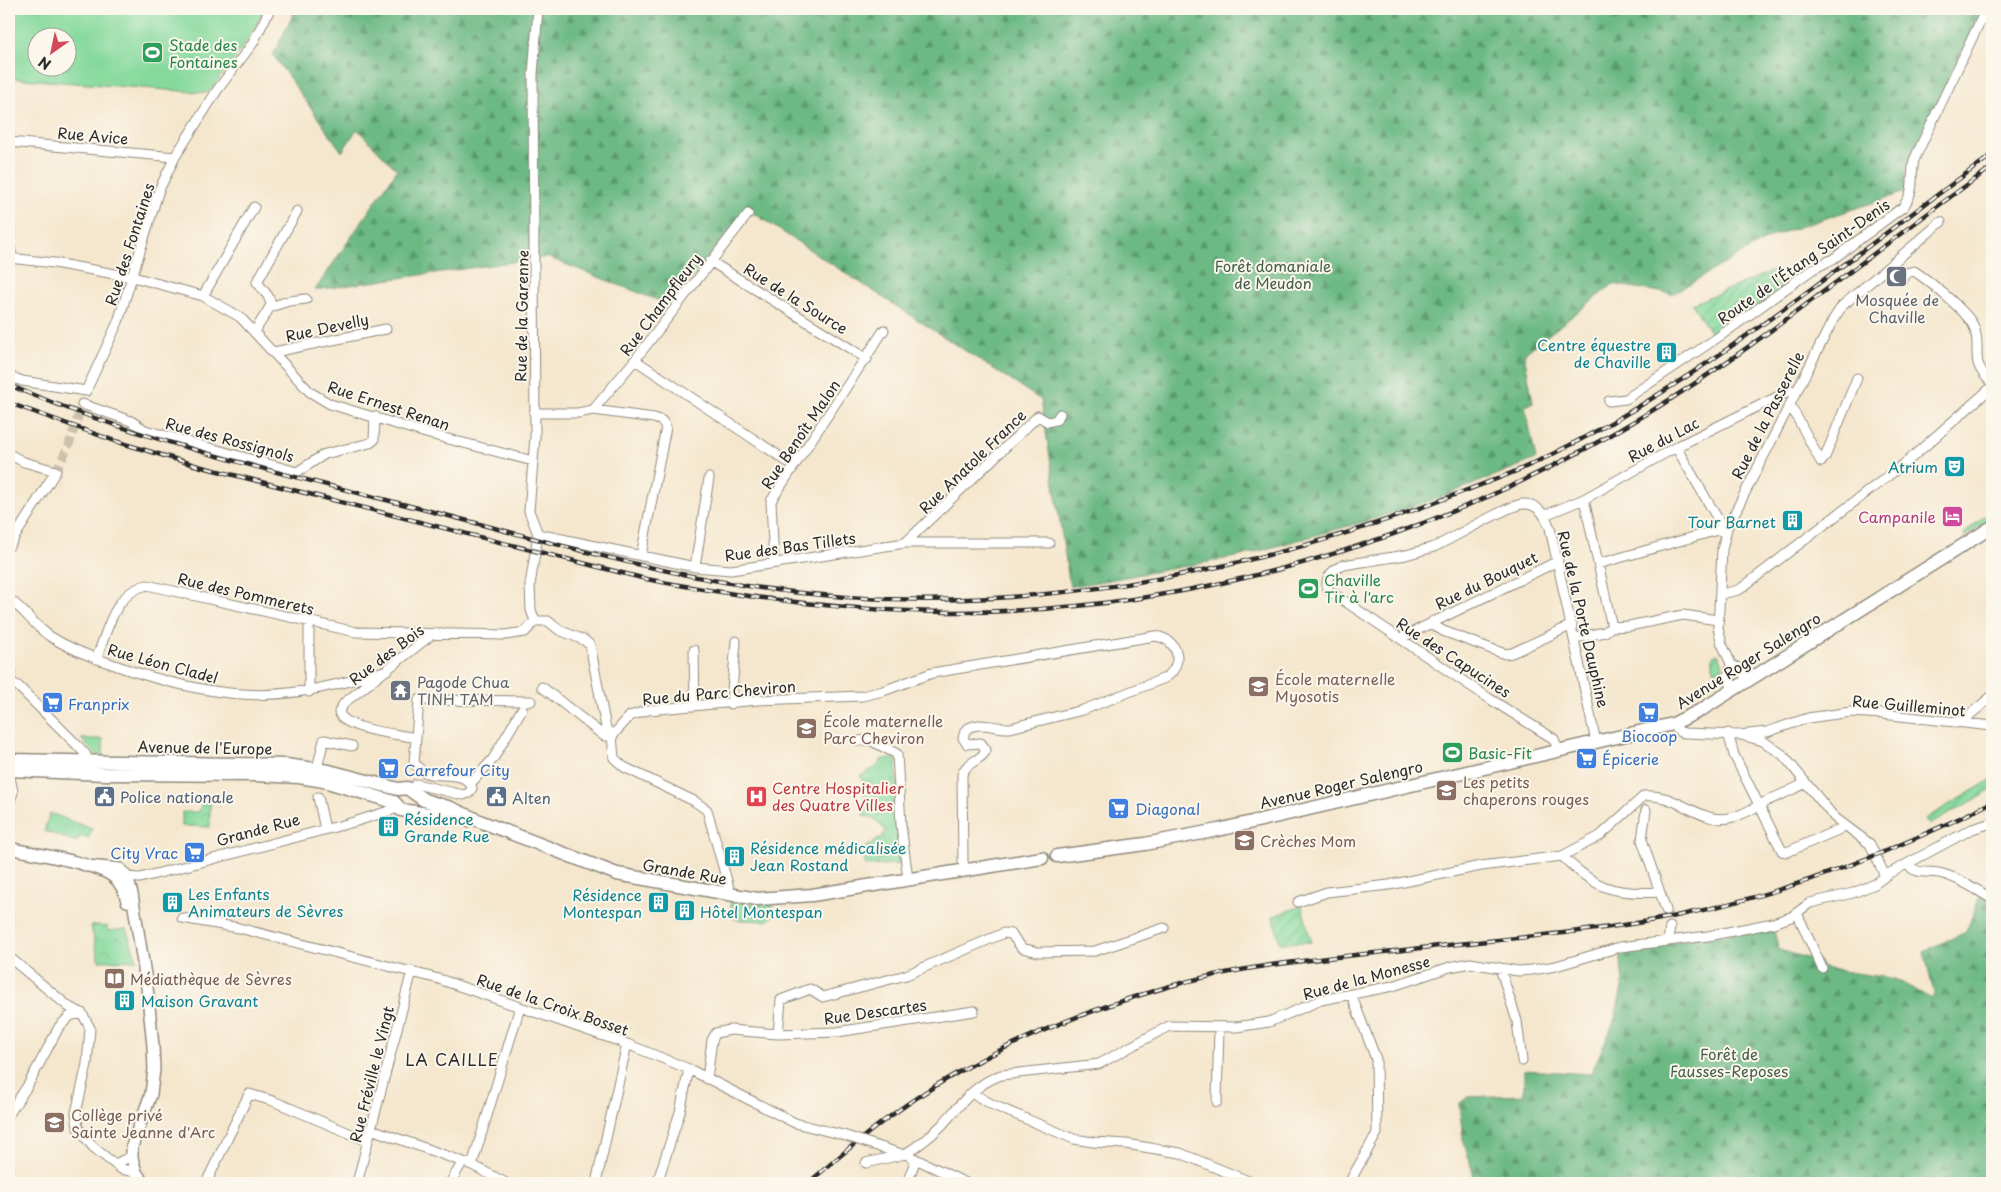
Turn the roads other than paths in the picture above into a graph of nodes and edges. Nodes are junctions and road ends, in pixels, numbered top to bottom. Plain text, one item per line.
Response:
1 (270, 9) edge
2 (538, 9) edge
3 (1986, 9) edge
4 (9, 142) edge
5 (175, 157) junction
6 (254, 208) dead end
7 (297, 212) dead end
8 (748, 214) dead end
9 (1941, 222) dead end
10 (9, 242) edge
11 (10, 258) edge
12 (710, 261) junction
13 (130, 277) junction
14 (1902, 278) dead end
15 (203, 296) junction
16 (306, 299) dead end
17 (272, 306) junction
18 (386, 329) dead end
19 (884, 330) dead end
20 (255, 331) junction
21 (274, 352) junction
22 (867, 359) junction
23 (635, 360) junction
24 (9, 376) edge
25 (1857, 378) dead end
26 (1992, 385) edge
27 (1795, 392) junction
28 (1609, 401) dead end
29 (82, 404) dead end
30 (1788, 407) junction
31 (593, 410) junction
32 (534, 413) junction
33 (1060, 414) dead end
34 (375, 416) junction
35 (1676, 447) junction
36 (9, 454) edge
37 (533, 461) junction
38 (794, 466) junction
39 (709, 478) dead end
40 (1584, 499) junction
41 (1545, 515) junction
42 (1992, 528) edge
43 (1726, 533) junction
44 (538, 534) junction
45 (905, 543) junction
46 (1049, 543) dead end
47 (9, 546) edge
48 (1426, 550) joint
49 (641, 556) junction
50 (1558, 561) junction
51 (774, 563) junction
52 (1598, 564) junction
53 (695, 567) junction
54 (1721, 594) junction
55 (9, 599) edge
56 (535, 620) junction
57 (1718, 620) junction
58 (1433, 621) junction
59 (309, 622) junction
60 (1572, 625) junction
61 (1612, 627) junction
62 (434, 633) junction
63 (1400, 638) junction
64 (1575, 638) junction
65 (736, 641) dead end
66 (694, 650) dead end
67 (96, 659) junction
68 (9, 664) edge
69 (1732, 666) junction
70 (387, 670) junction
71 (1747, 679) junction
72 (9, 681) edge
73 (542, 687) dead end
74 (1733, 688) junction
75 (309, 692) junction
76 (1992, 696) edge
77 (531, 701) dead end
78 (731, 704) junction
79 (695, 706) junction
80 (522, 709) dead end
81 (1956, 723) junction
82 (1673, 724) junction
83 (1992, 726) edge
84 (1728, 733) junction
85 (612, 736) junction
86 (1765, 737) junction
87 (416, 738) junction
88 (858, 741) dead end
89 (1596, 742) junction
90 (352, 746) dead end
91 (1558, 750) junction
92 (9, 760) edge
93 (87, 768) junction
94 (316, 770) junction
95 (9, 771) edge
96 (470, 783) junction
97 (1805, 783) junction
98 (398, 789) junction
99 (413, 793) junction
100 (318, 797) dead end
101 (9, 804) edge
102 (400, 806) junction
103 (1759, 806) junction
104 (1646, 810) dead end
105 (482, 822) junction
106 (1992, 823) edge
107 (1843, 825) junction
108 (325, 829) junction
109 (9, 848) edge
110 (1562, 856) junction
111 (1040, 858) joint
112 (1907, 864) junction
113 (87, 866) junction
114 (966, 871) junction
115 (112, 875) junction
116 (126, 876) junction
117 (1885, 876) junction
118 (908, 880) junction
119 (1659, 892) junction
120 (731, 895) junction
121 (1992, 899) edge
122 (1298, 902) dead end
123 (1666, 910) tunnel mouth
124 (1796, 913) junction
125 (182, 918) dead end
126 (1670, 927) tunnel mouth
127 (1164, 928) dead end
128 (1668, 941) junction
129 (9, 957) edge
130 (144, 960) junction
131 (1500, 968) junction
132 (1822, 968) dead end
133 (412, 971) junction
134 (1351, 994) junction
135 (520, 1007) junction
136 (974, 1011) dead end
137 (82, 1013) junction
138 (1219, 1027) junction
139 (778, 1034) junction
140 (627, 1044) junction
141 (1522, 1061) dead end
142 (689, 1069) junction
143 (707, 1079) junction
144 (972, 1092) junction
145 (1217, 1102) dead end
146 (9, 1114) edge
147 (371, 1130) junction
148 (368, 1141) junction
149 (903, 1154) junction
150 (132, 1156) junction
151 (916, 1159) junction
152 (462, 1163) junction
153 (866, 1163) dead end
154 (115, 1164) junction
155 (472, 1165) junction
156 (136, 1172) junction
157 (143, 1183) edge
158 (206, 1183) edge
159 (357, 1183) edge
160 (450, 1183) edge
161 (506, 1183) edge
162 (596, 1183) edge
163 (657, 1183) edge
164 (907, 1183) edge
165 (966, 1183) edge
166 (1253, 1183) edge
167 (1349, 1183) edge

1 - 5 street, Rue des Fontaines
2 - 32 street, Rue de la Garenne
3 - 28 street, Route de l'Étang Saint-Denis
4 - 5 street, Rue Avice
5 - 13 street, Rue des Fontaines
6 - 15 street
7 - 17 street
8 - 12 street, Rue Champfleury
9 - 27 street, Rue de la Passerelle
10 - 11 street
11 - 13 street, Rue Ernest Renan
12 - 22 street, Rue de la Source
12 - 23 street, Rue Champfleury
13 - 15 street, Rue Ernest Renan
13 - 24 street, Rue des Fontaines
14 - 26 street
15 - 20 street, Rue Ernest Renan
16 - 17 street
17 - 20 street
18 - 21 street, Rue Develly
19 - 22 street, Rue Benoît Malon
20 - 21 street, Rue Ernest Renan
21 - 34 street, Rue Ernest Renan
22 - 38 street, Rue Benoît Malon
23 - 31 street, Rue Champfleury
23 - 38 street
25 - 30 street
26 - 54 street
27 - 30 street, Rue de la Passerelle
27 - 35 street, Rue du Lac
29 - 34 street, Rue des Rossignols
30 - 43 street, Rue de la Passerelle
31 - 32 street
31 - 49 street
32 - 37 street, Rue de la Garenne
33 - 45 street, Rue Anatole France
34 - 37 street, Rue Ernest Renan
35 - 40 street, Rue du Lac
35 - 43 street
36 - 47 street
37 - 44 street, Rue de la Garenne
38 - 51 street, Rue Benoît Malon
39 - 53 street
40 - 41 street, Rue du Lac
40 - 52 street
41 - 48 street, Rue de la Porte Dauphine
41 - 50 street, Rue de la Porte Dauphine
42 - 71 main road, Avenue Roger Salengro
43 - 52 street
43 - 54 street, Rue de la Passerelle
44 - 49 street, Rue des Bas Tillets
44 - 56 street, Rue de la Garenne
45 - 46 street, Rue des Bas Tillets
45 - 51 street, Rue des Bas Tillets
48 - 63 street, Rue des Capucines
49 - 53 street, Rue des Bas Tillets
50 - 58 street, Rue du Bouquet
50 - 60 street, Rue de la Porte Dauphine
51 - 53 street, Rue des Bas Tillets
52 - 61 street
54 - 57 street, Rue de la Passerelle
55 - 67 street, Rue Léon Cladel
56 - 62 street, Rue des Bois
56 - 85 street
57 - 61 street
57 - 69 street, Rue de la Passerelle
58 - 60 street
58 - 63 street, Rue du Bouquet
59 - 62 street, Rue des Pommerets
59 - 67 street, Rue des Pommerets
59 - 75 street
60 - 64 street, Rue de la Porte Dauphine
61 - 64 street
62 - 70 street, Rue des Bois
63 - 91 street, Rue des Capucines
64 - 89 street, Rue de la Porte Dauphine
65 - 78 street
66 - 79 street
67 - 75 street, Rue Léon Cladel
68 - 72 street
69 - 71 street, Rue de la Passerelle
69 - 74 street, Rue de la Passerelle
70 - 75 street, Rue Léon Cladel
70 - 87 street, Rue des Bois
71 - 74 main road, Avenue Roger Salengro
72 - 93 street
73 - 85 street
74 - 82 main road, Avenue Roger Salengro
76 - 81 street
77 - 87 street
78 - 79 street, Rue du Parc Cheviron
78 - 114 street, Rue du Parc Cheviron
79 - 85 street, Rue du Parc Cheviron
80 - 96 street
81 - 83 street, Rue Guilleminot
81 - 86 street, Rue Guilleminot
82 - 84 street
82 - 89 main road, Avenue Roger Salengro
84 - 86 street
84 - 103 street
85 - 120 street
86 - 97 street
87 - 96 street
88 - 118 street
89 - 91 main road, Avenue Roger Salengro
90 - 94 street
91 - 111 main road, Avenue Roger Salengro
92 - 93 main road, Avenue de l'Europe
93 - 94 main road, Avenue de l'Europe
93 - 95 main road, Avenue de l'Europe
93 - 102 main road, Avenue de l'Europe
94 - 98 main road, Avenue de l'Europe
95 - 101 street
96 - 99 street
97 - 103 street
97 - 107 street
98 - 99 main road
98 - 102 main road
99 - 102 main road
99 - 105 main road, Grande Rue
100 - 108 street
102 - 105 main road, Grande Rue
102 - 108 street, Grande Rue
103 - 107 street
103 - 110 street
104 - 119 street
105 - 120 main road, Grande Rue
106 - 112 street, Rue de la Monesse
107 - 117 street
108 - 116 street, Grande Rue
109 - 113 main road, Grande Rue
110 - 119 street
110 - 122 street
111 - 114 main road, Grande Rue
112 - 117 street, Rue de la Monesse
112 - 121 street
113 - 115 main road, Grande Rue
113 - 116 main road, Grande Rue
114 - 118 main road, Grande Rue
115 - 116 street, Grande Rue
115 - 130 main road
116 - 130 main road
117 - 124 street, Rue de la Monesse
118 - 120 main road, Grande Rue
119 - 123 street
124 - 128 street, Rue de la Monesse
124 - 132 street
125 - 133 street, Rue de la Croix Bosset
126 - 128 street
127 - 139 street
128 - 131 street, Rue de la Monesse
129 - 137 street
130 - 150 main road
131 - 134 street, Rue de la Monesse
131 - 141 street
133 - 135 street, Rue de la Croix Bosset
133 - 147 street, Rue Fréville le Vingt
134 - 138 street, Rue de la Monesse
134 - 167 street
135 - 140 street, Rue de la Croix Bosset
135 - 155 street
136 - 139 street, Rue Descartes
137 - 146 street
137 - 154 street
138 - 144 street, Rue de la Monesse
138 - 145 street
139 - 143 street, Rue Descartes
140 - 142 street, Rue de la Croix Bosset
140 - 162 street
142 - 143 street, Rue de la Croix Bosset
142 - 163 street
143 - 149 street, Rue de la Croix Bosset, bridge
144 - 149 street, Rue de la Monesse
144 - 166 street
147 - 148 street, Rue Fréville le Vingt
147 - 152 street
148 - 158 street
148 - 159 street, Rue Fréville le Vingt
149 - 151 street, Rue de la Croix Bosset
149 - 153 street
150 - 154 street
150 - 156 main road
151 - 164 street
151 - 165 street, Rue de la Croix Bosset
152 - 155 street
152 - 160 street
154 - 156 street
155 - 161 street
156 - 157 main road

